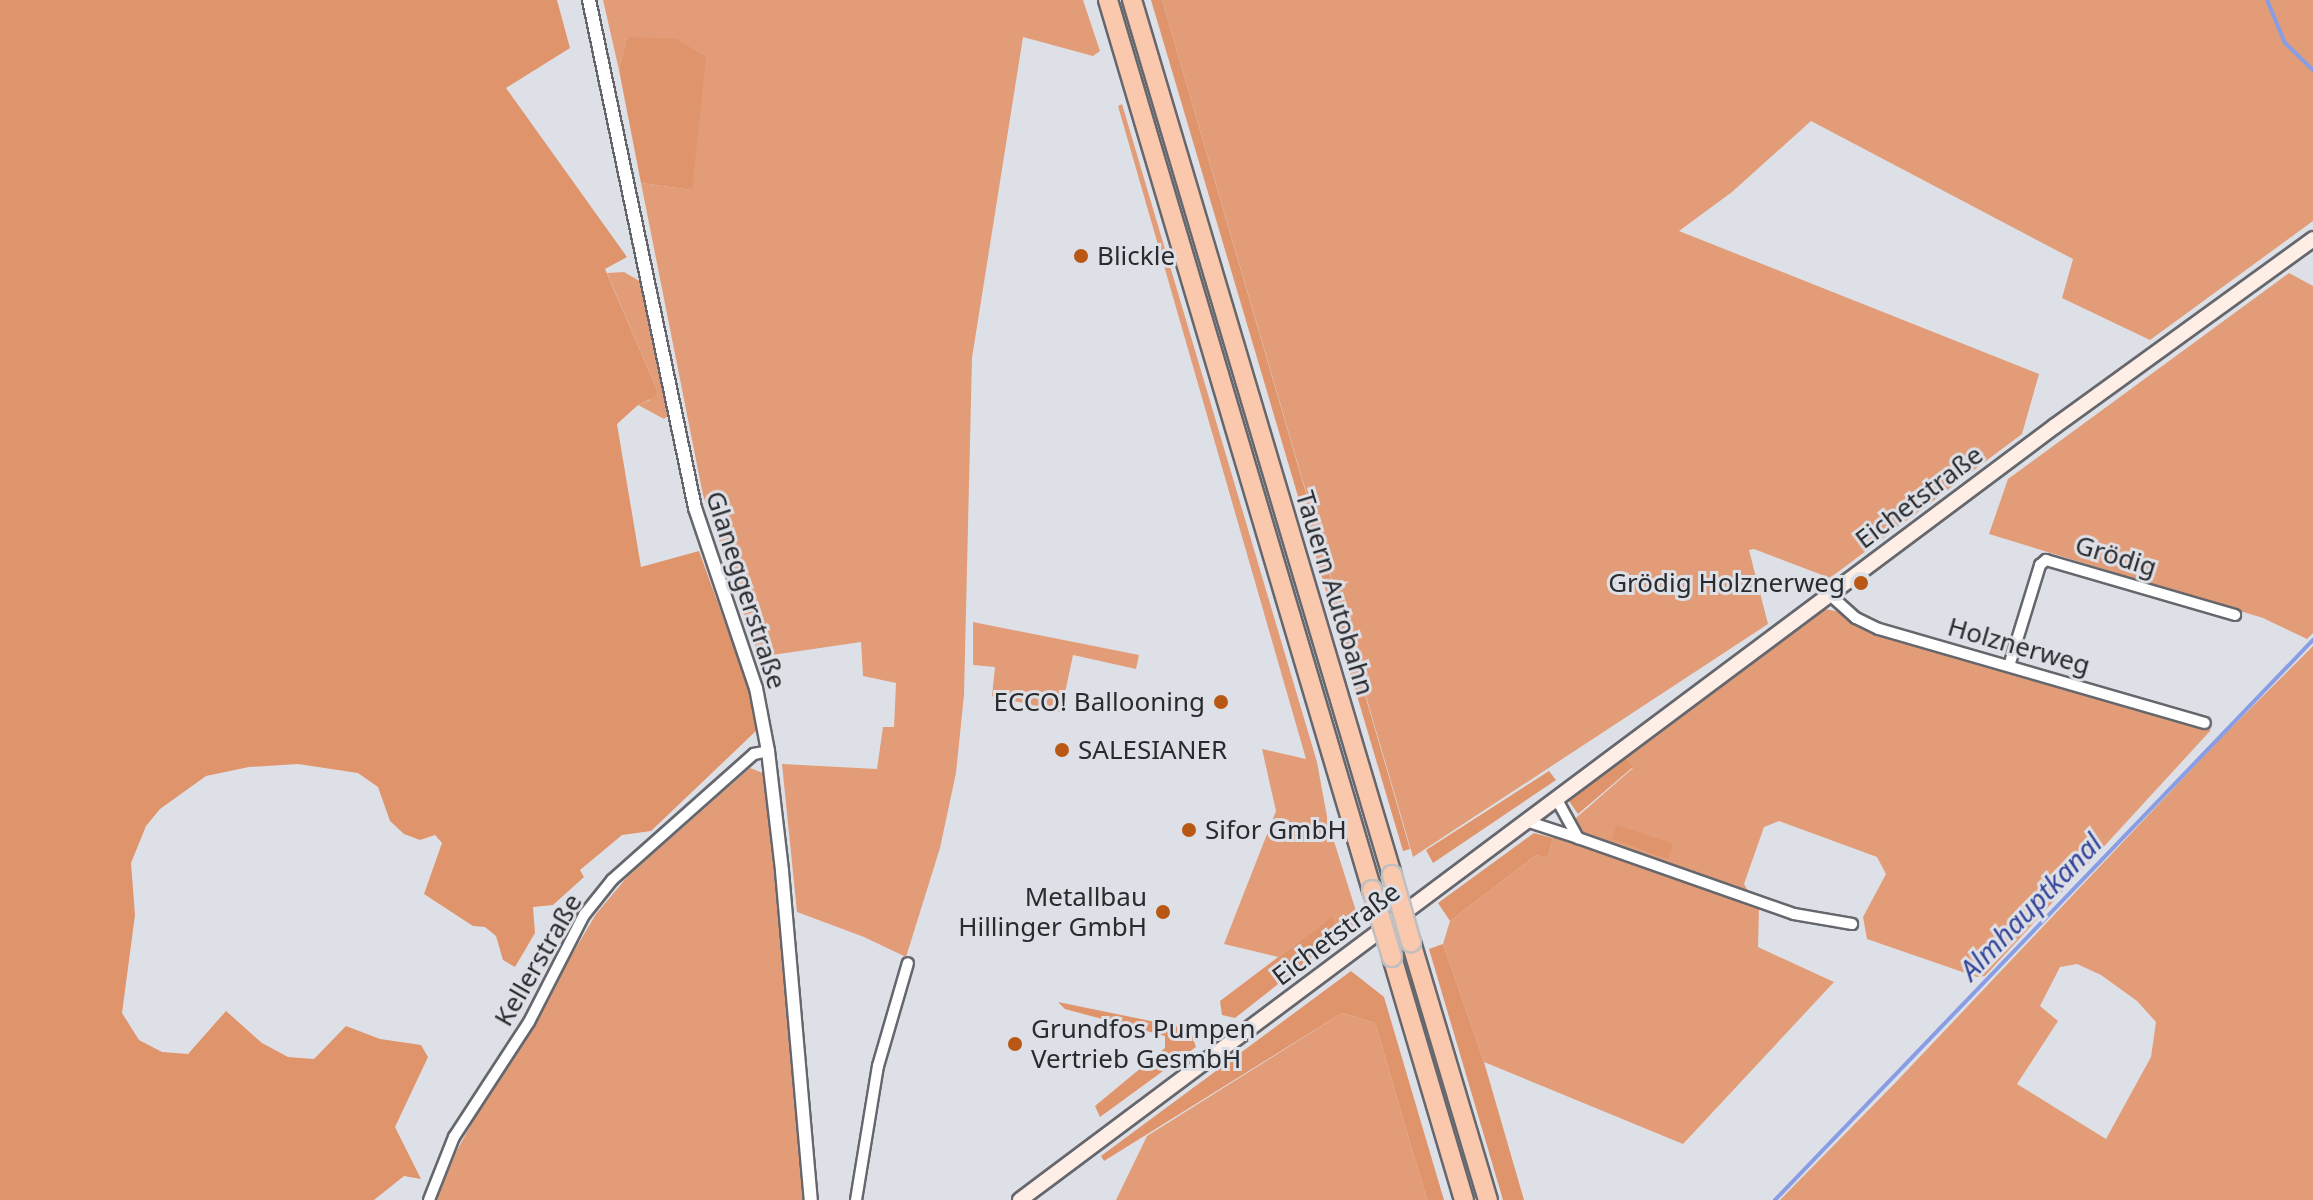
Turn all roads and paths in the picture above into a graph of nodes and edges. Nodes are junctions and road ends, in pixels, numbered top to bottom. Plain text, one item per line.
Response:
1 (589, 0) edge
2 (1108, 0) edge
3 (1132, 0) edge
4 (2313, 239) edge
5 (1829, 594) junction
6 (2235, 615) dead end
7 (2009, 666) junction
8 (2205, 723) dead end
9 (768, 751) junction
10 (1556, 798) junction
11 (1526, 821) junction
12 (1578, 838) junction
13 (1852, 924) dead end
14 (908, 963) dead end
15 (429, 1200) edge
16 (811, 1200) edge
17 (856, 1200) edge
18 (1020, 1200) edge
19 (1464, 1200) edge
20 (1488, 1200) edge

1 - 9 street, Glaneggerstraße
2 - 19 highway, Tauern Autobahn, bridge
3 - 20 highway, Tauern Autobahn, bridge
4 - 5 main road, Eichetstraße
5 - 7 street, Holznerweg
5 - 10 main road, Eichetstraße
6 - 7 street, Grödig
7 - 8 street, Holznerweg
9 - 15 street, Kellerstraße
9 - 16 street, Glaneggerstraße
10 - 11 main road, Eichetstraße
10 - 12 street
11 - 12 street
11 - 18 main road, Eichetstraße
12 - 13 street
14 - 17 street

